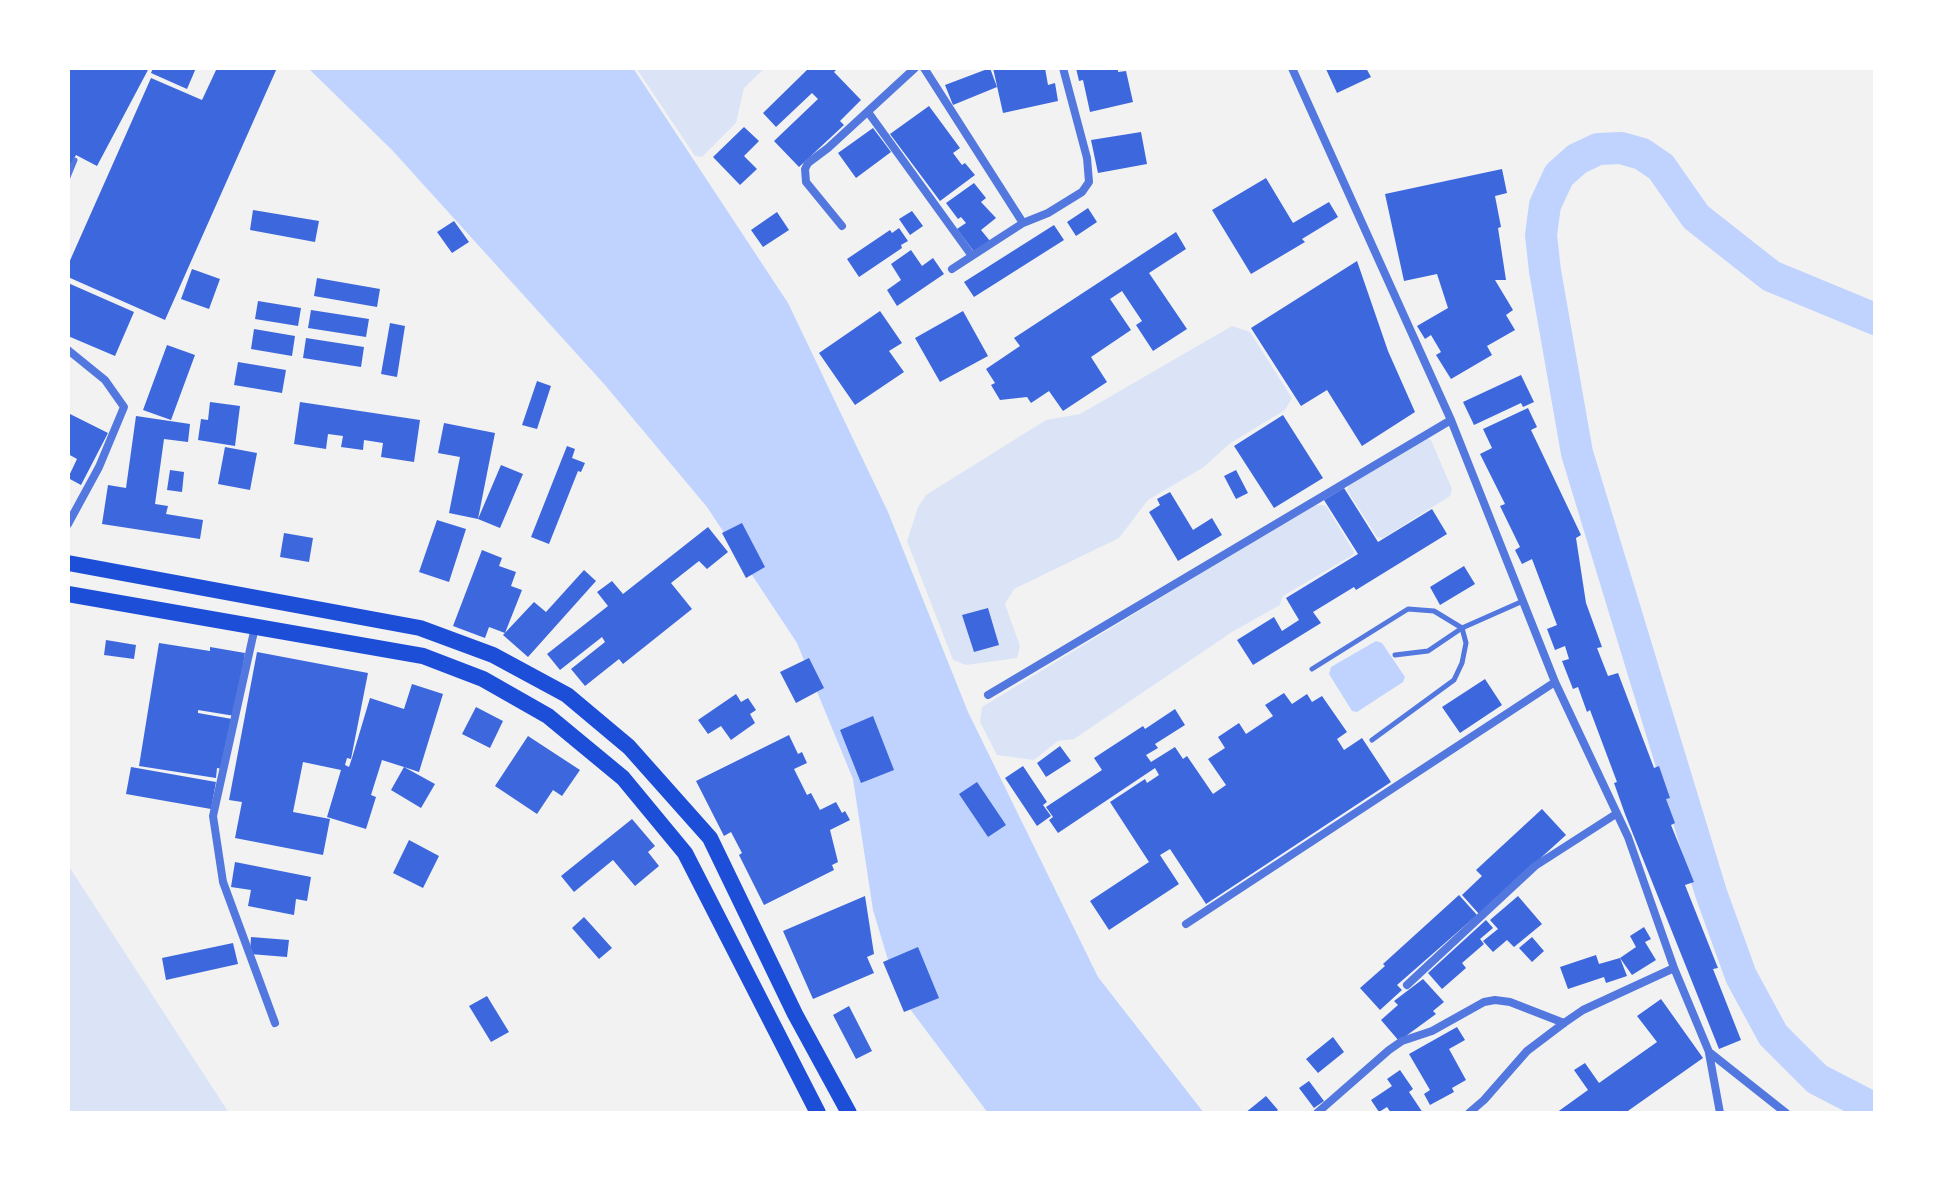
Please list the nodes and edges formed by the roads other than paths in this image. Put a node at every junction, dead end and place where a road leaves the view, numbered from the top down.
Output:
1 (915, 68) edge
2 (924, 68) edge
3 (1063, 68) edge
4 (1292, 68) edge
5 (868, 112) junction
6 (75, 160) dead end
7 (68, 177) edge
8 (1023, 223) junction
9 (842, 226) dead end
10 (972, 256) junction
11 (952, 269) dead end
12 (68, 350) edge
13 (1451, 420) junction
14 (68, 524) edge
15 (68, 563) edge
16 (68, 594) edge
17 (1524, 600) junction
18 (255, 627) junction
19 (1462, 628) junction
20 (429, 631) junction
21 (1395, 655) dead end
22 (423, 656) junction
23 (1312, 669) dead end
24 (1555, 682) junction
25 (988, 695) dead end
26 (1372, 740) dead end
27 (1616, 814) junction
28 (710, 838) junction
29 (685, 853) junction
30 (1186, 924) dead end
31 (1674, 968) junction
32 (1407, 985) dead end
33 (275, 1023) dead end
34 (1564, 1023) junction
35 (1709, 1052) junction
36 (818, 1113) edge
37 (849, 1113) edge
38 (1317, 1113) edge
39 (1469, 1113) edge
40 (1720, 1113) edge
41 (1786, 1113) edge

1 - 5 street
2 - 8 street
3 - 8 street
4 - 13 street
5 - 9 street
5 - 10 street
6 - 7 lane
8 - 10 street
10 - 11 street
12 - 14 street
13 - 17 street
13 - 25 street
15 - 20 main road
16 - 18 main road
17 - 19 lane
17 - 24 street
18 - 22 main road
18 - 33 street
19 - 21 lane
19 - 23 lane
19 - 26 lane
20 - 22 main road
20 - 28 main road
22 - 29 main road
24 - 27 street
24 - 30 street
27 - 31 street
27 - 32 street
28 - 29 main road
28 - 37 main road
29 - 36 main road
31 - 34 street
31 - 35 street
34 - 38 street
34 - 39 street
35 - 40 street
35 - 41 street

